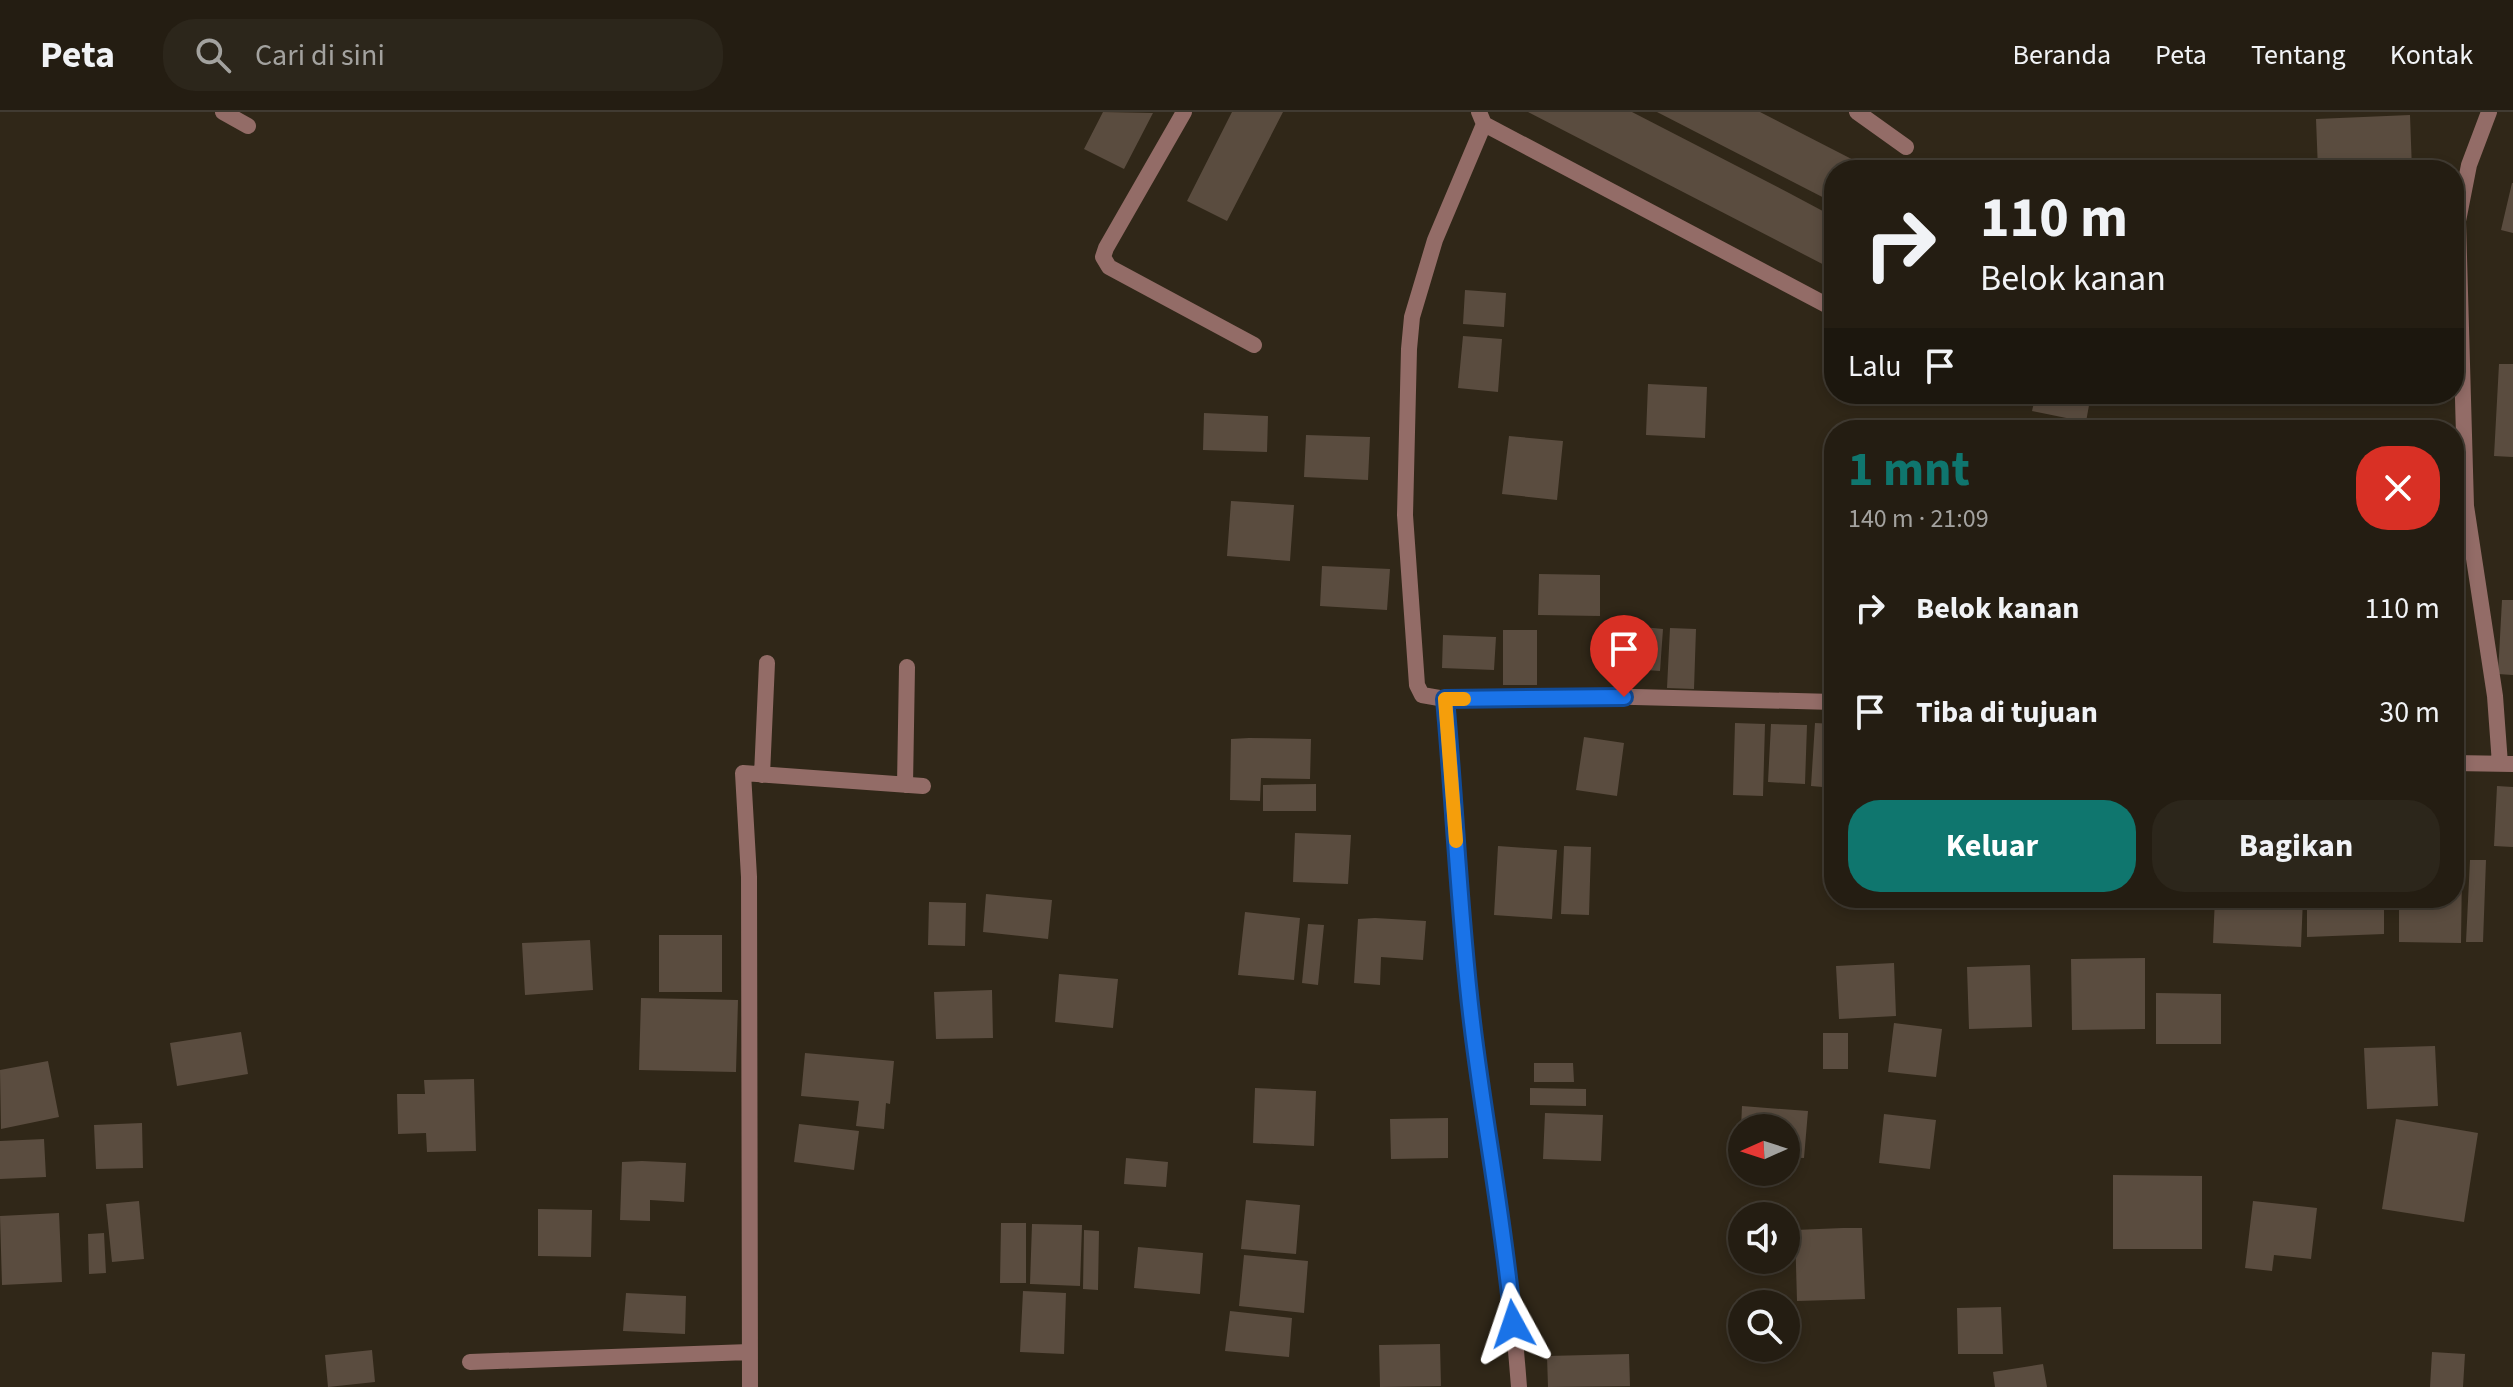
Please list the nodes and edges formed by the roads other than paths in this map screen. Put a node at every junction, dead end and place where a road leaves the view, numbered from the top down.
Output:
1 (223, 112) edge
2 (1184, 112) edge
3 (1857, 112) edge
4 (2489, 112) edge
5 (1481, 118) edge
6 (248, 126) dead end
7 (1906, 147) dead end
8 (2464, 190) edge
9 (1824, 304) edge
10 (1254, 345) dead end
11 (2464, 435) edge
12 (767, 663) dead end
13 (907, 667) dead end
14 (1445, 699) junction
15 (1824, 702) edge
16 (2464, 763) edge
17 (2507, 764) edge
18 (762, 775) junction
19 (905, 785) junction
20 (923, 786) dead end
21 (749, 1352) junction
22 (470, 1362) dead end
23 (750, 1387) edge
24 (1519, 1387) edge

1 - 6 street
2 - 10 street
3 - 7 street
4 - 8 street
5 - 9 street
5 - 14 street
11 - 17 street
12 - 18 street
13 - 19 street
14 - 15 street
14 - 24 street
16 - 17 street
18 - 19 street
18 - 21 street
19 - 20 street
21 - 22 street
21 - 23 street

